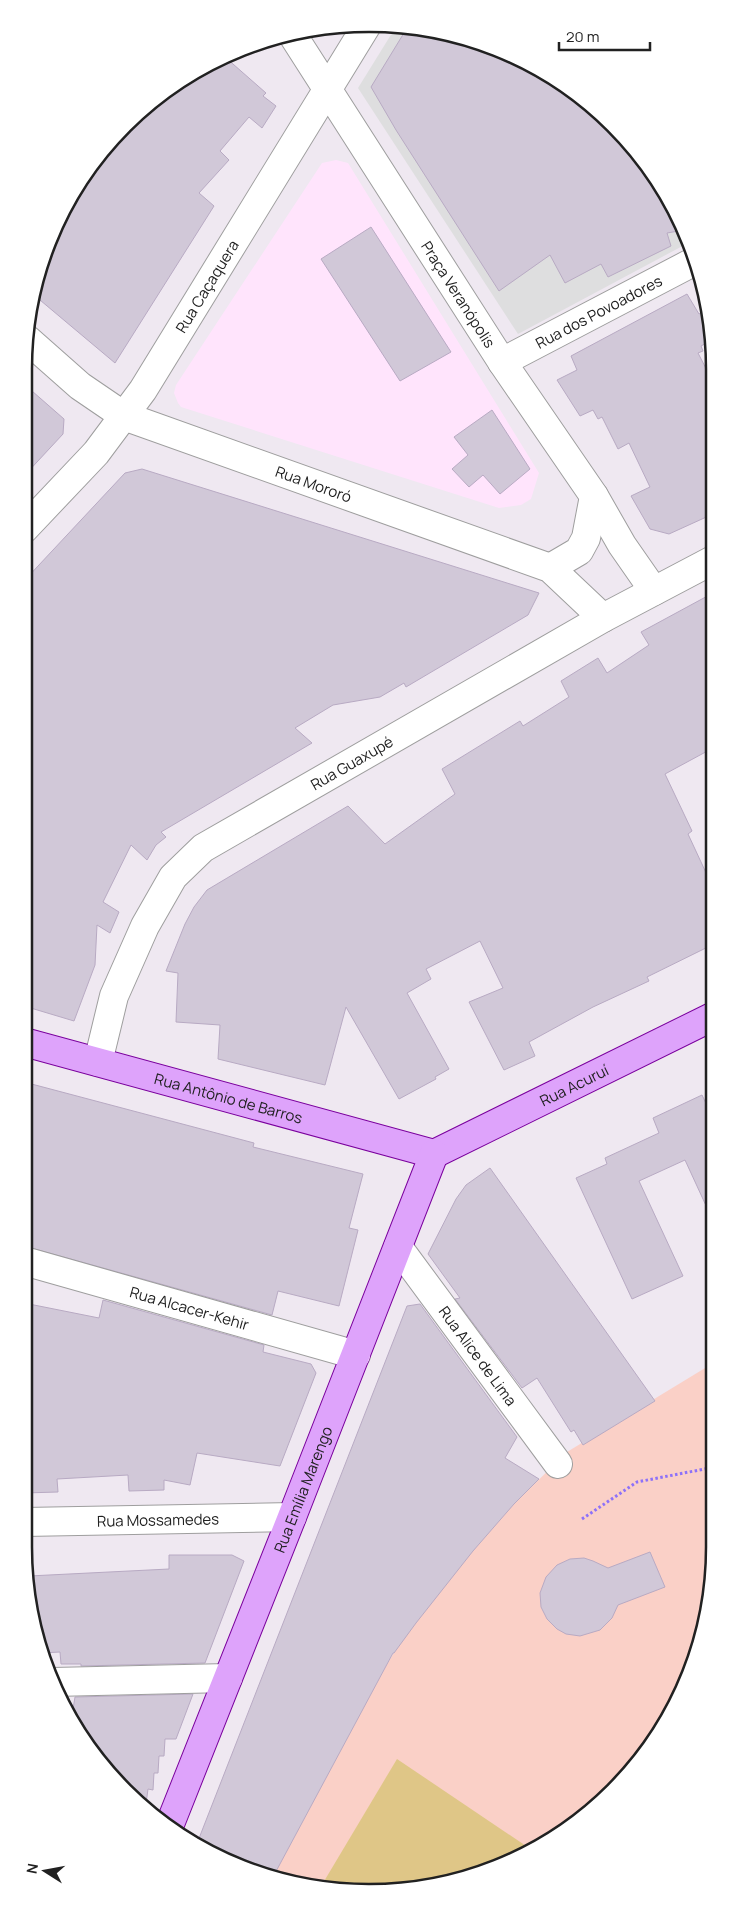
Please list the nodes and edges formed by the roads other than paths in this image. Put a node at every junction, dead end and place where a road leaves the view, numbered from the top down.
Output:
1 (363, 32) edge
2 (296, 41) edge
3 (328, 90) junction
4 (690, 264) edge
5 (33, 345) edge
6 (502, 362) junction
7 (124, 416) junction
8 (594, 496) junction
9 (32, 521) edge
10 (706, 564) edge
11 (550, 568) junction
12 (654, 591) junction
13 (603, 618) junction
14 (706, 1020) edge
15 (32, 1044) edge
16 (98, 1062) junction
17 (434, 1154) junction
18 (398, 1247) junction
19 (32, 1263) edge
20 (356, 1355) junction
21 (558, 1464) dead end
22 (292, 1517) junction
23 (32, 1522) edge
24 (228, 1678) junction
25 (61, 1682) edge
26 (172, 1820) edge

1 - 3 street, Rua Caçaquera
2 - 3 street, Praça Veranópolis
3 - 6 street, Praça Veranópolis
3 - 7 street, Rua Caçaquera
4 - 6 street, Rua dos Povoadores
5 - 7 street, Rua Mororó
6 - 8 street, Praça Veranópolis
7 - 9 street, Rua Caçaquera
7 - 11 street, Rua Mororó
8 - 11 street
8 - 12 street, Praça Veranópolis
10 - 12 street, Rua Guaxupé
11 - 13 street, Rua Mororó
12 - 13 street, Rua Guaxupé
13 - 16 street, Rua Guaxupé
14 - 17 main road, Rua Acuruí
15 - 16 main road, Rua Antônio de Barros
16 - 17 main road, Rua Antônio de Barros
17 - 18 main road, Rua Emília Marengo
18 - 20 main road, Rua Emília Marengo
18 - 21 street, Rua Alice de Lima
19 - 20 street, Rua Alcacer-Kehir
20 - 22 main road, Rua Emília Marengo
22 - 23 street, Rua Mossamedes
22 - 24 main road, Rua Emília Marengo
24 - 25 street
24 - 26 main road, Rua Emília Marengo

